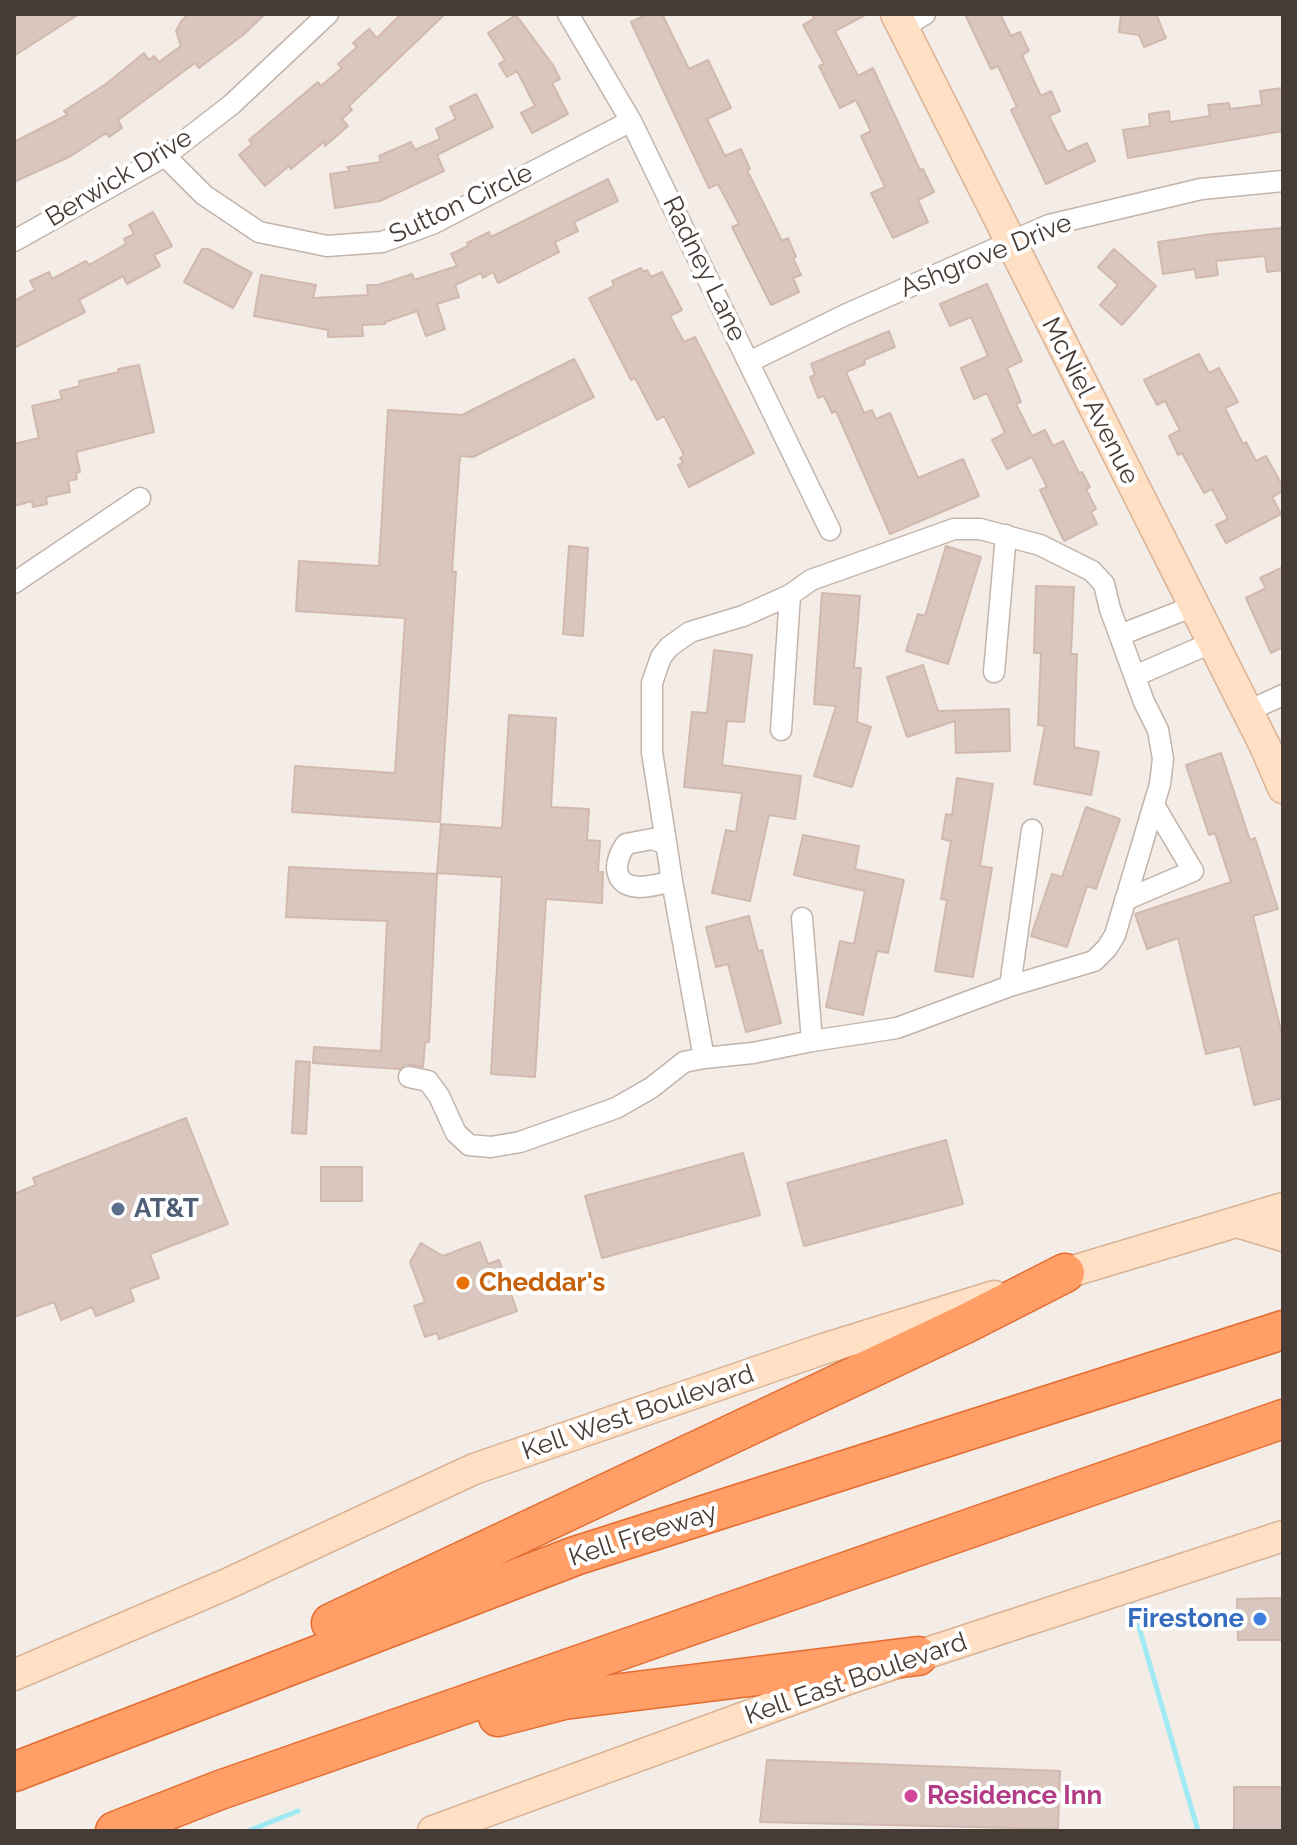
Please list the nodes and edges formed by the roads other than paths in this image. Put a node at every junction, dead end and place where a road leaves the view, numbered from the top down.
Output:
1 (328, 14) edge
2 (568, 14) edge
3 (908, 19) edge
4 (631, 121) junction
5 (165, 156) junction
6 (1283, 181) edge
7 (14, 241) edge
8 (1010, 243) junction
9 (749, 362) junction
10 (140, 498) dead end
11 (830, 530) dead end
12 (1006, 535) junction
13 (14, 583) edge
14 (790, 595) junction
15 (1194, 606) junction
16 (1120, 635) junction
17 (1213, 642) junction
18 (994, 672) dead end
19 (1135, 676) junction
20 (1283, 695) edge
21 (1248, 711) junction
22 (781, 730) dead end
23 (1283, 788) edge
24 (1154, 805) junction
25 (1032, 830) dead end
26 (666, 844) junction
27 (672, 881) junction
28 (1125, 900) junction
29 (802, 918) dead end
30 (1010, 986) junction
31 (812, 1041) junction
32 (704, 1058) junction
33 (409, 1077) dead end
34 (1283, 1208) edge
35 (1237, 1222) junction
36 (1283, 1236) edge
37 (1065, 1273) junction
38 (1283, 1330) edge
39 (1283, 1419) edge
40 (1276, 1535) edge
41 (918, 1656) junction
42 (14, 1675) edge
43 (132, 1726) junction
44 (76, 1747) junction
45 (14, 1765) edge
46 (14, 1772) edge
47 (220, 1790) junction
48 (115, 1831) edge
49 (433, 1831) edge

1 - 5 street, Berwick Drive
2 - 4 street, Radney Lane
3 - 8 main road, McNiel Avenue
4 - 5 street, Sutton Circle
4 - 9 street, Radney Lane
5 - 7 street, Berwick Drive
6 - 8 street, Ashgrove Drive
8 - 9 street, Ashgrove Drive
8 - 15 main road, McNiel Avenue
9 - 11 street, Radney Lane
10 - 13 street
12 - 14 street
12 - 16 street
12 - 18 street
14 - 22 street
14 - 26 street
15 - 16 street
15 - 17 main road, McNiel Avenue
16 - 19 street
17 - 19 street
17 - 21 main road, McNiel Avenue
19 - 24 street
20 - 21 street
21 - 23 main road, McNiel Avenue
24 - 28 street
24 - 28 street
25 - 30 street
26 - 27 street
26 - 27 street
27 - 32 street
28 - 30 street
29 - 31 street
30 - 31 street
31 - 32 street
32 - 33 street
34 - 35 main road, Kell West Boulevard
35 - 36 main road
35 - 37 main road, Kell West Boulevard
37 - 42 main road, Kell West Boulevard
37 - 43 highway
38 - 43 highway, Kell Freeway
39 - 47 highway
40 - 41 main road, Kell East Boulevard
41 - 47 highway
41 - 49 main road, Kell East Boulevard
43 - 44 highway, Kell Freeway
44 - 45 highway
44 - 46 highway, Kell Freeway
47 - 48 highway

